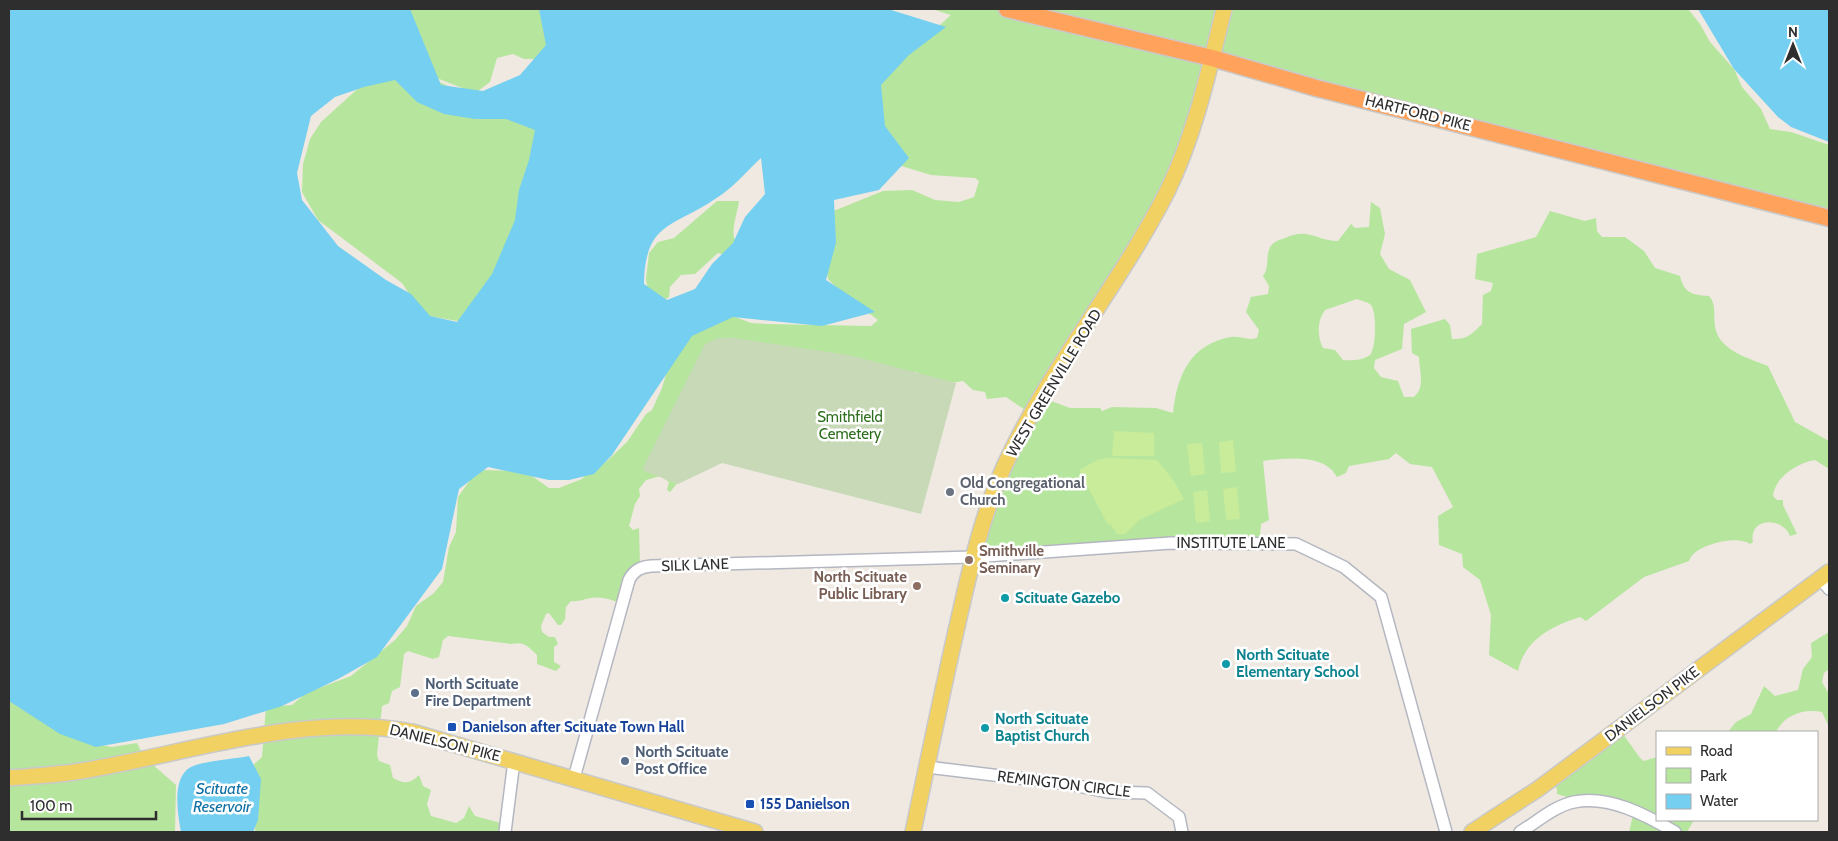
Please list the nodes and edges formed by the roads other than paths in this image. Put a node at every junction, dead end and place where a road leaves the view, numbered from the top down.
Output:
1 (1007, 9) edge
2 (1224, 9) edge
3 (1212, 58) junction
4 (1829, 218) edge
5 (972, 557) junction
6 (1826, 580) edge
7 (514, 761) junction
8 (927, 767) junction
9 (9, 778) edge
10 (574, 778) junction
11 (1656, 821) edge
12 (1656, 821) edge
13 (506, 832) edge
14 (755, 832) edge
15 (913, 832) edge
16 (1182, 832) edge
17 (1446, 832) edge
18 (1472, 832) edge
19 (1520, 832) edge
20 (1674, 832) edge

1 - 3 highway, HARTFORD PIKE
2 - 3 main road, WEST GREENVILLE ROAD
3 - 4 highway, HARTFORD PIKE
3 - 5 main road, WEST GREENVILLE ROAD
5 - 8 main road, WEST GREENVILLE ROAD
5 - 10 street, SILK LANE
5 - 17 street, INSTITUTE LANE
6 - 18 main road, DANIELSON PIKE
7 - 9 main road, DANIELSON PIKE
7 - 10 main road, DANIELSON PIKE
7 - 13 street
8 - 15 main road, WEST GREENVILLE ROAD
8 - 16 street, REMINGTON CIRCLE
10 - 14 main road, DANIELSON PIKE
11 - 19 street
12 - 20 street

